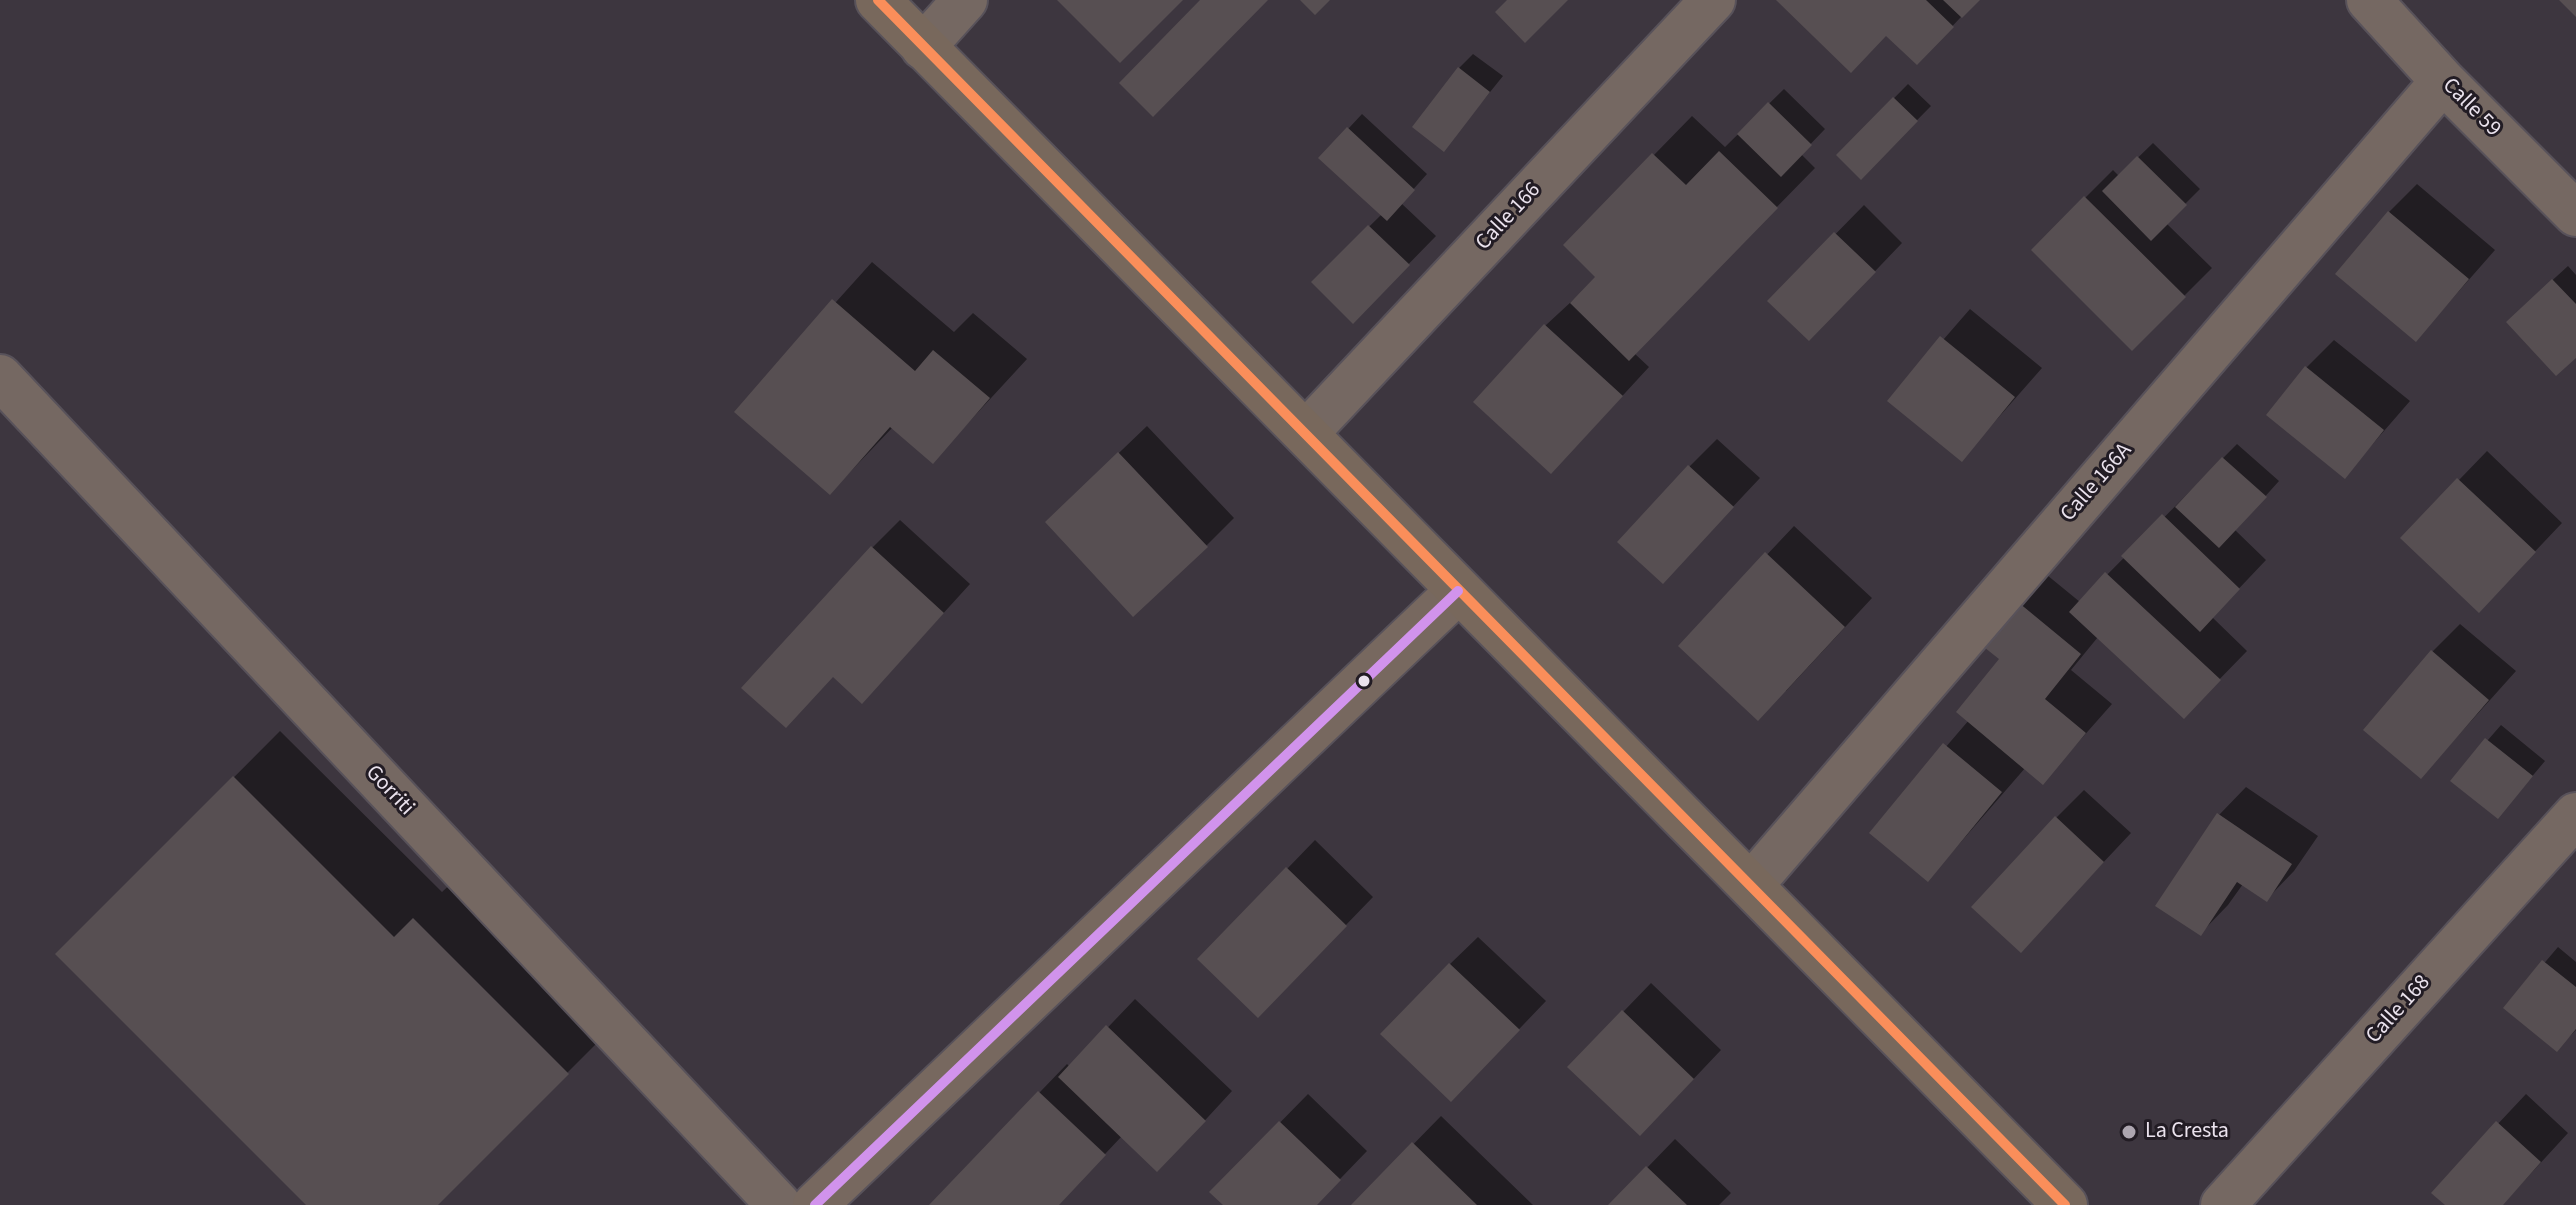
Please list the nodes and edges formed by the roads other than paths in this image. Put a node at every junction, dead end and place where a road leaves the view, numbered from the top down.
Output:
1 (878, 0) edge
2 (965, 0) edge
3 (1713, 0) edge
4 (2369, 0) edge
5 (923, 47) junction
6 (2443, 81) junction
7 (2576, 214) edge
8 (0, 377) edge
9 (1306, 433) junction
10 (1458, 591) junction
11 (2576, 815) edge
12 (1751, 885) junction
13 (779, 1205) edge
14 (815, 1205) edge
15 (2065, 1205) edge
16 (2223, 1205) edge

1 - 5 main road
2 - 5 street
3 - 9 street, Calle 166
4 - 6 street, Calle 59
5 - 9 main road
6 - 7 street, Calle 59
6 - 12 street, Calle 166A
8 - 13 street, Gorriti
9 - 10 main road
10 - 12 main road
10 - 14 main road
11 - 16 street, Calle 168
12 - 15 main road

